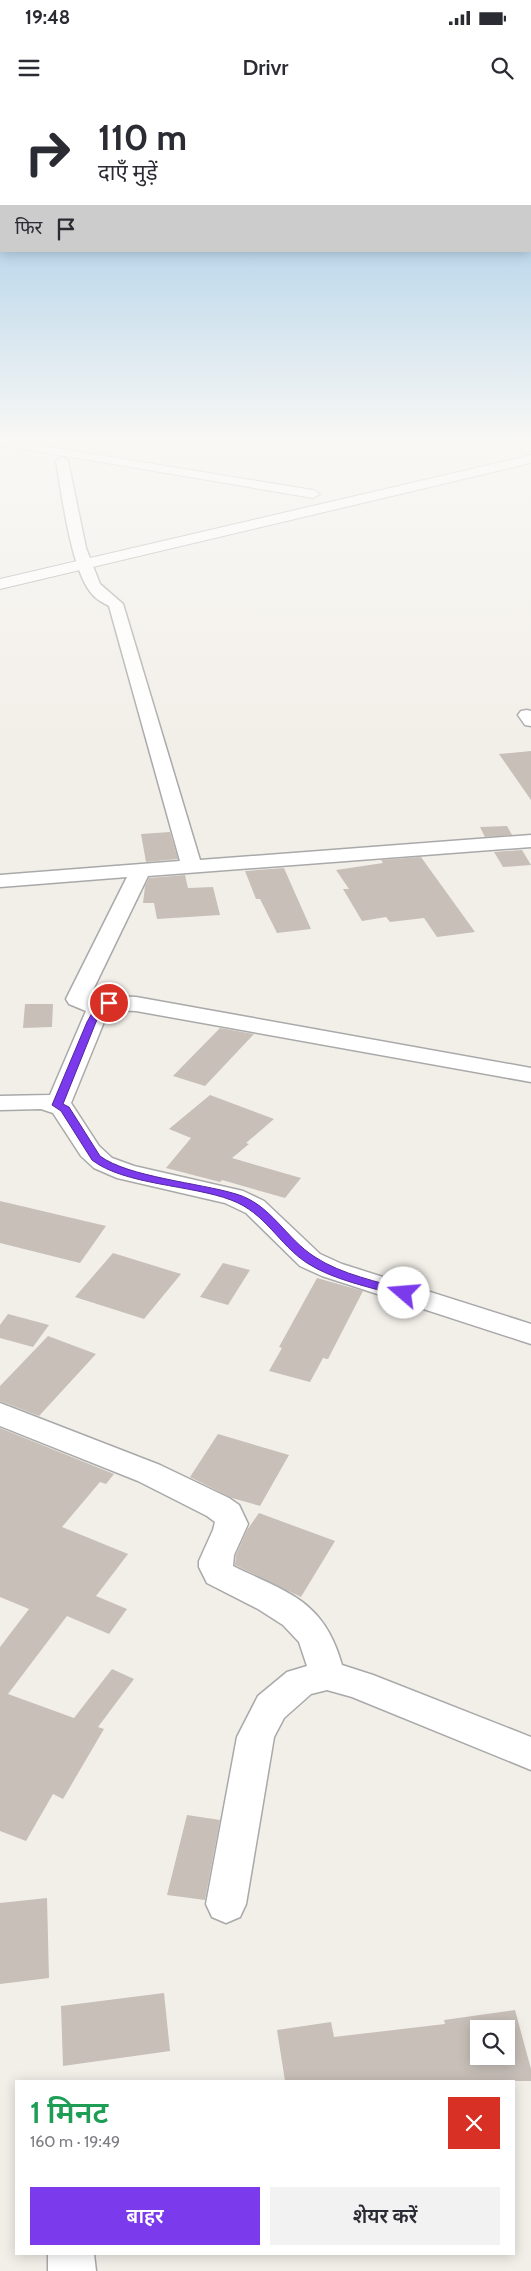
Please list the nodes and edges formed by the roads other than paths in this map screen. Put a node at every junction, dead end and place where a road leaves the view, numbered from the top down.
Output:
1 (82, 540) edge
2 (141, 540) edge
3 (62, 552) dead end
4 (85, 552) junction
5 (0, 584) edge
6 (531, 841) edge
7 (191, 865) junction
8 (141, 869) junction
9 (0, 881) edge
10 (99, 1008) junction
11 (531, 1075) edge
12 (0, 1103) edge
13 (58, 1105) junction
14 (531, 1334) edge
15 (0, 1414) edge
16 (327, 1675) junction
17 (531, 1754) edge
18 (226, 1904) dead end
19 (71, 2255) edge
20 (72, 2271) edge

1 - 4 street
2 - 4 street
3 - 4 street
4 - 5 street
4 - 7 street
6 - 7 street
7 - 8 street
8 - 9 street
8 - 10 street
10 - 11 street
10 - 13 street
12 - 13 street
13 - 14 street
15 - 16 street
16 - 17 street
16 - 18 street
19 - 20 street

